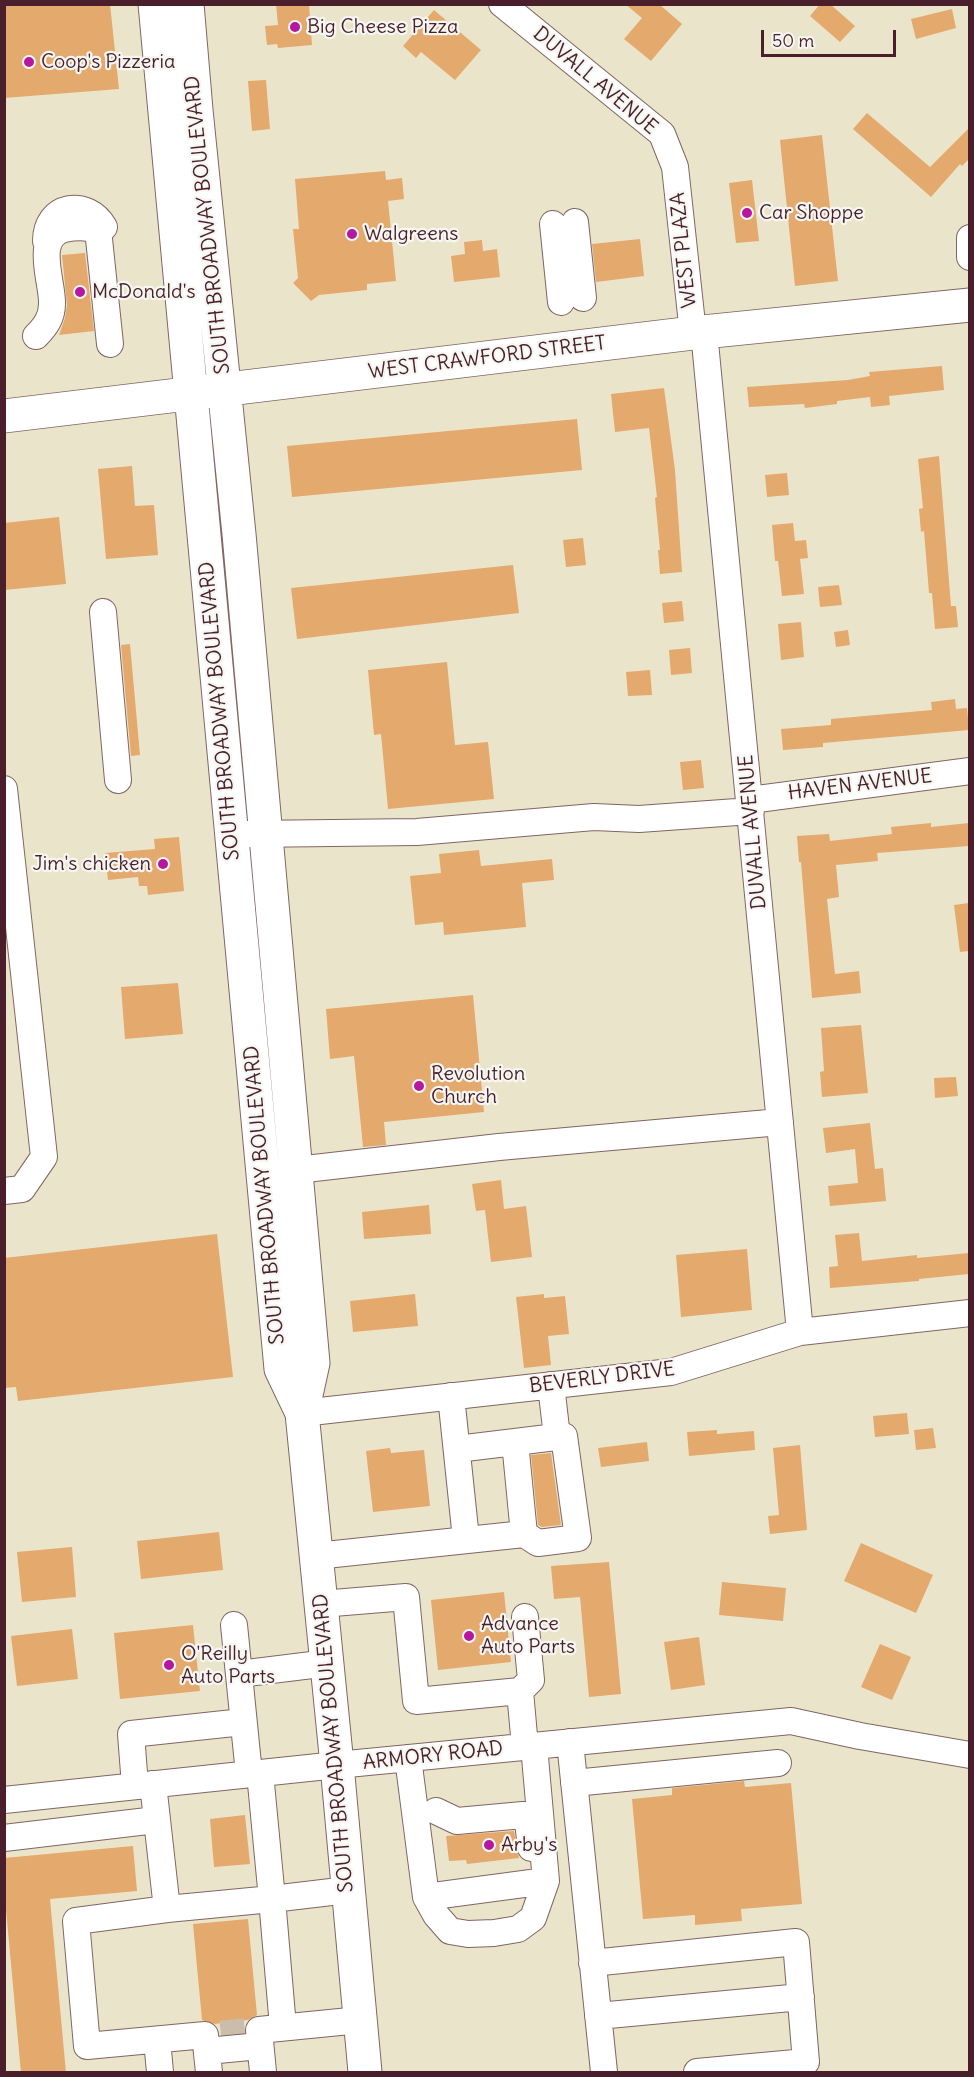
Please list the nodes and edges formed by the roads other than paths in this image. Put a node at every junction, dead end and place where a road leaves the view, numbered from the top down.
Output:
1 (155, 4) edge
2 (187, 4) edge
3 (502, 4) edge
4 (675, 167) joint
5 (564, 223) dead end
6 (969, 238) edge
7 (969, 257) edge
8 (572, 300) dead end
9 (969, 305) edge
10 (698, 333) junction
11 (36, 336) dead end
12 (114, 344) dead end
13 (225, 389) junction
14 (190, 393) junction
15 (4, 416) edge
16 (103, 612) dead end
17 (969, 771) edge
18 (118, 780) dead end
19 (4, 789) edge
20 (751, 805) junction
21 (266, 832) junction
22 (231, 836) junction
23 (780, 1122) junction
24 (296, 1170) junction
25 (262, 1173) junction
26 (4, 1191) edge
27 (969, 1313) edge
28 (800, 1332) junction
29 (551, 1385) junction
30 (451, 1396) junction
31 (302, 1413) junction
32 (557, 1437) junction
33 (515, 1442) junction
34 (457, 1449) junction
35 (524, 1533) junction
36 (466, 1539) junction
37 (316, 1556) junction
38 (321, 1604) junction
39 (525, 1617) dead end
40 (234, 1625) dead end
41 (328, 1663) junction
42 (239, 1674) junction
43 (520, 1691) junction
44 (243, 1722) junction
45 (570, 1742) junction
46 (529, 1746) junction
47 (969, 1755) edge
48 (408, 1758) junction
49 (778, 1763) dead end
50 (338, 1765) junction
51 (255, 1774) junction
52 (574, 1783) junction
53 (144, 1785) junction
54 (4, 1800) edge
55 (539, 1800) junction
56 (426, 1812) junction
57 (156, 1820) junction
58 (4, 1838) edge
59 (545, 1875) junction
60 (348, 1890) junction
61 (426, 1897) junction
62 (273, 1899) junction
63 (167, 1910) junction
64 (592, 1964) junction
65 (801, 1997) junction
66 (598, 2016) junction
67 (360, 2020) junction
68 (157, 2040) junction
69 (236, 2041) edge
70 (755, 2070) edge
71 (160, 2073) edge
72 (263, 2073) edge
73 (365, 2073) edge
74 (604, 2073) edge
75 (697, 2073) edge

1 - 14 main road, SOUTH BROADWAY BOULEVARD
2 - 13 main road, SOUTH BROADWAY BOULEVARD
3 - 4 street, DUVALL AVENUE
4 - 10 street, WEST PLAZA
5 - 8 street
6 - 7 street
9 - 10 main road, WEST CRAWFORD STREET
10 - 13 main road, WEST CRAWFORD STREET
10 - 20 street, DUVALL AVENUE
11 - 12 street
13 - 14 main road, WEST CRAWFORD STREET
13 - 21 main road, SOUTH BROADWAY BOULEVARD
14 - 15 main road, WEST CRAWFORD STREET
14 - 22 main road, SOUTH BROADWAY BOULEVARD
16 - 18 street
17 - 20 street, HAVEN AVENUE
19 - 26 street
20 - 21 street, HAVEN AVENUE
20 - 23 street, DUVALL AVENUE
21 - 22 street, HAVEN AVENUE
21 - 24 main road, SOUTH BROADWAY BOULEVARD
22 - 25 main road, SOUTH BROADWAY BOULEVARD
23 - 24 street
23 - 28 street, DUVALL AVENUE
24 - 25 street
24 - 31 main road, SOUTH BROADWAY BOULEVARD
25 - 31 main road, SOUTH BROADWAY BOULEVARD
27 - 28 street, BEVERLY DRIVE
28 - 29 street, BEVERLY DRIVE
29 - 30 street, BEVERLY DRIVE
29 - 32 street
30 - 31 street, BEVERLY DRIVE
30 - 34 street
31 - 37 main road, SOUTH BROADWAY BOULEVARD
32 - 33 street
32 - 35 street
33 - 34 street
33 - 35 street
34 - 36 street
35 - 36 street
36 - 37 street
37 - 38 main road, SOUTH BROADWAY BOULEVARD
38 - 41 main road, SOUTH BROADWAY BOULEVARD
38 - 43 street
39 - 43 street
40 - 42 street
41 - 42 street
41 - 50 main road, SOUTH BROADWAY BOULEVARD
42 - 44 street
43 - 46 street
44 - 51 street
44 - 53 street
45 - 46 street, ARMORY ROAD
45 - 47 street, ARMORY ROAD
45 - 52 street
46 - 48 street, ARMORY ROAD
46 - 55 street
48 - 50 street, ARMORY ROAD
48 - 56 street
49 - 52 street
50 - 51 street, ARMORY ROAD
50 - 60 main road, SOUTH BROADWAY BOULEVARD
51 - 53 street, ARMORY ROAD
51 - 62 street
52 - 64 street
53 - 54 street, ARMORY ROAD
53 - 57 street
55 - 56 street
55 - 59 street
56 - 59 street
56 - 61 street
57 - 58 street
57 - 63 street
59 - 61 street
59 - 61 street
60 - 62 street
60 - 67 main road, SOUTH BROADWAY BOULEVARD
62 - 63 street
62 - 69 street
63 - 68 street
64 - 65 street
64 - 66 street
65 - 66 street
65 - 70 street
66 - 74 street
67 - 69 street
67 - 73 main road, SOUTH BROADWAY BOULEVARD
68 - 69 street
68 - 71 street
69 - 72 street
70 - 75 street

